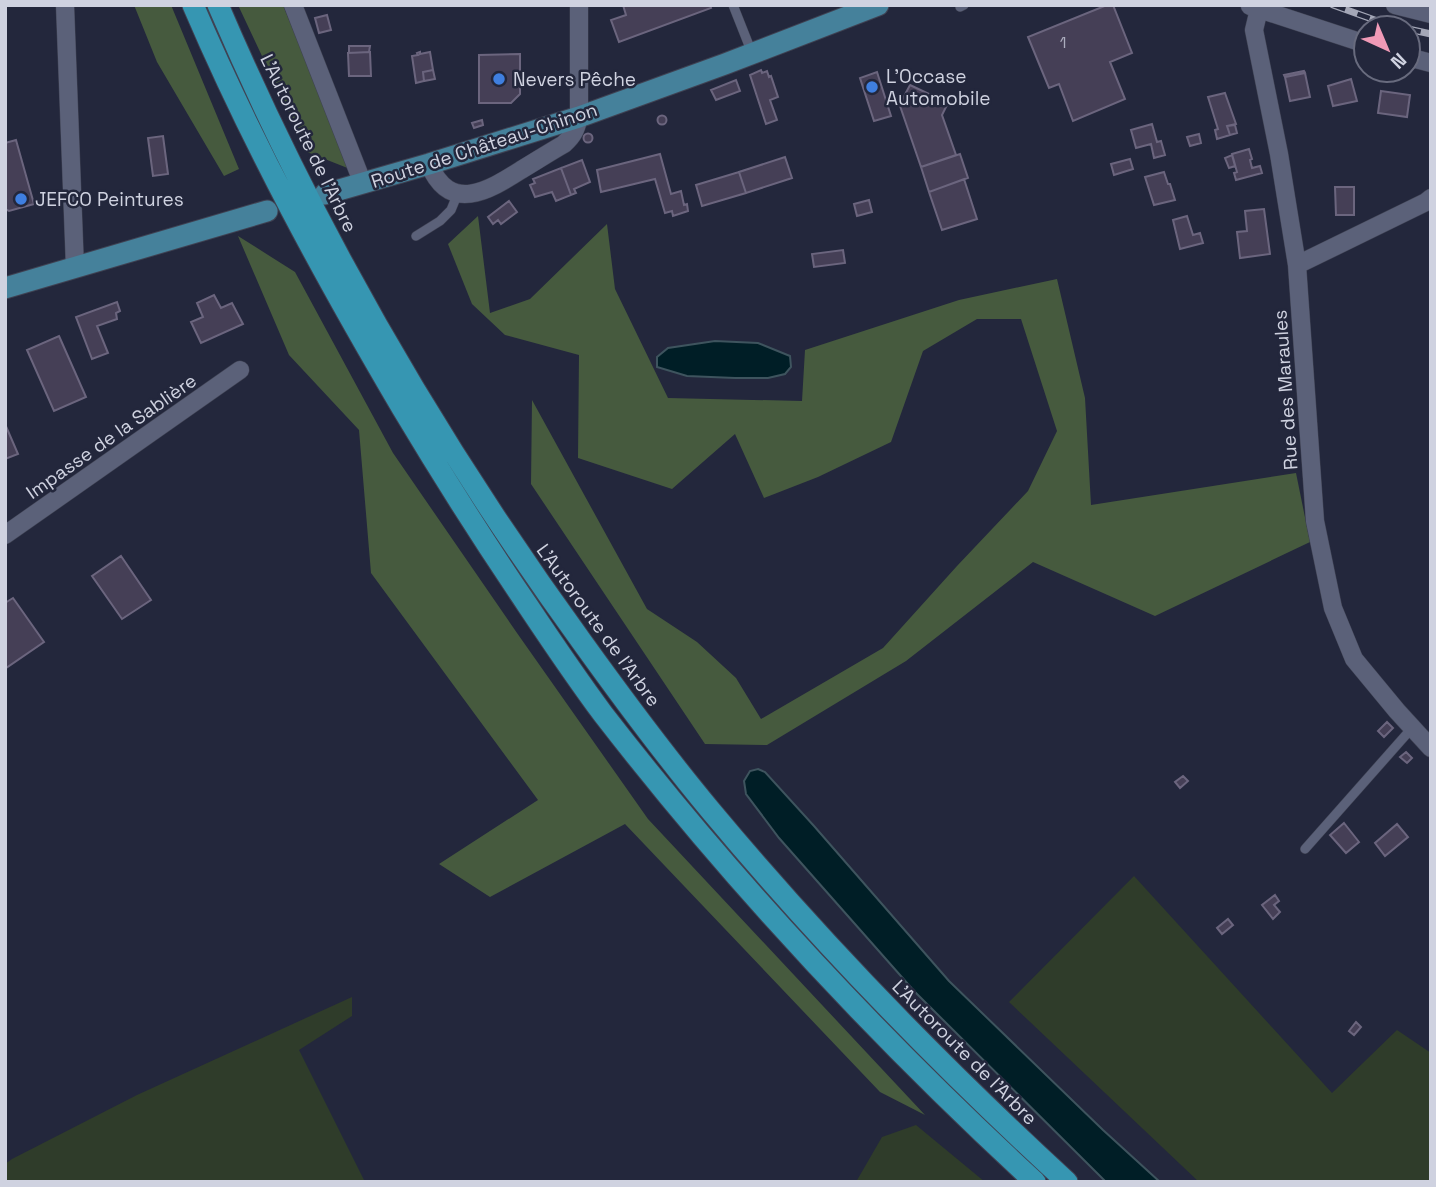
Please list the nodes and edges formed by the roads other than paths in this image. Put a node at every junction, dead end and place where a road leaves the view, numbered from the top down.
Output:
1 (65, 5) edge
2 (193, 5) edge
3 (218, 5) edge
4 (293, 5) edge
5 (579, 5) edge
6 (733, 5) edge
7 (878, 5) edge
8 (1395, 5) edge
9 (1254, 7) edge
10 (1431, 13) edge
11 (1352, 39) edge
12 (752, 53) junction
13 (579, 117) junction
14 (429, 164) junction
15 (363, 184) junction
16 (458, 193) junction
17 (325, 194) dead end
18 (1431, 198) edge
19 (267, 211) dead end
20 (416, 236) dead end
21 (1297, 265) junction
22 (75, 268) junction
23 (5, 288) edge
24 (240, 370) dead end
25 (5, 536) edge
26 (1412, 728) junction
27 (1431, 748) edge
28 (1305, 849) dead end
29 (1035, 1182) edge
30 (1067, 1182) edge

1 - 22 street
2 - 29 highway
3 - 30 highway, L'Autoroute de l'Arbre
4 - 15 street
5 - 13 street
6 - 12 lane
7 - 12 main road, Route de Château-Chinon
8 - 10 street
9 - 11 street
9 - 21 street, Rue des Maraules
12 - 13 main road, Route de Château-Chinon
13 - 14 main road, Route de Château-Chinon
13 - 16 street
14 - 15 main road, Route de Château-Chinon
14 - 16 street
15 - 17 main road, Route de Château-Chinon
16 - 20 lane
18 - 21 street
19 - 22 main road
21 - 26 street, Rue des Maraules
22 - 23 main road
24 - 25 street, Impasse de la Sablière
26 - 27 street, Rue des Maraules
26 - 28 lane

